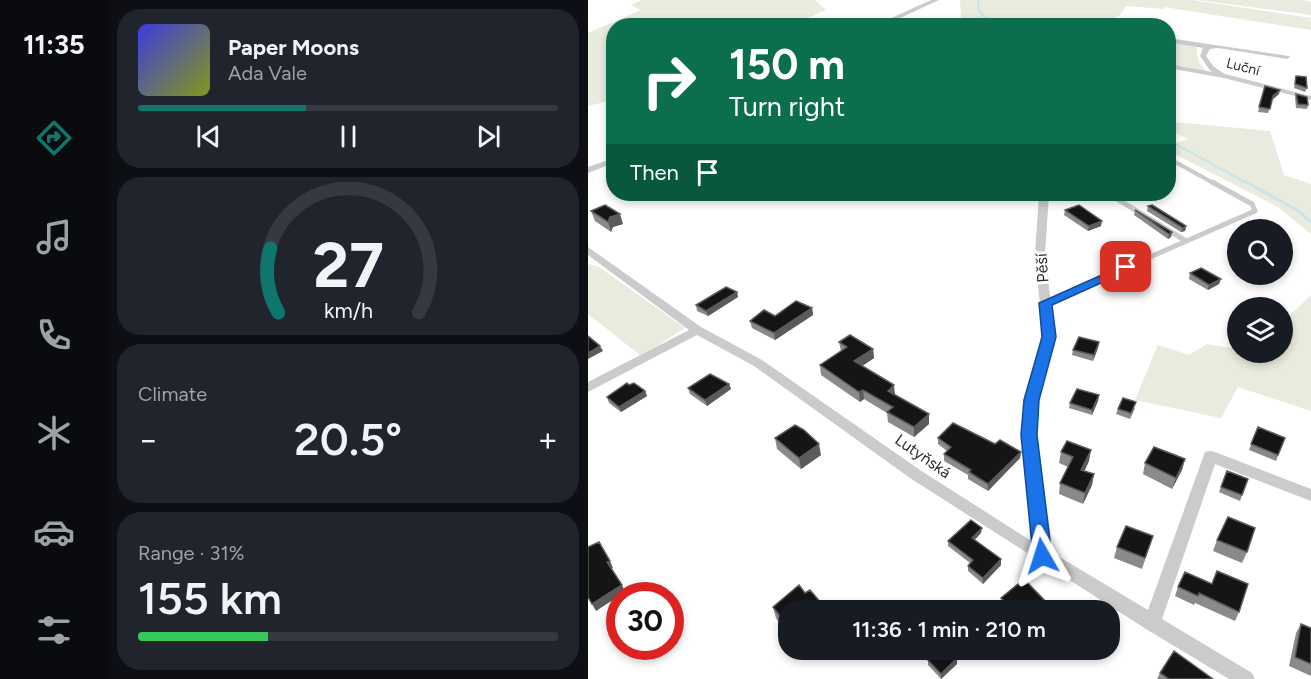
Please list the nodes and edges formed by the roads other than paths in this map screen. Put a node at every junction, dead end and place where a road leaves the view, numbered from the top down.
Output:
1 (936, 0) edge
2 (895, 18) edge
3 (1176, 41) edge
4 (1207, 47) junction
5 (1287, 57) dead end
6 (1176, 67) edge
7 (1224, 76) junction
8 (1311, 98) edge
9 (1176, 162) edge
10 (606, 163) edge
11 (588, 170) edge
12 (1044, 201) edge
13 (1120, 201) edge
14 (1186, 241) junction
15 (588, 250) edge
16 (1045, 303) junction
17 (697, 330) junction
18 (588, 388) edge
19 (1311, 495) edge
20 (1042, 556) junction
21 (1152, 623) junction
22 (1246, 679) edge

1 - 2 street
3 - 4 street
4 - 5 street
4 - 7 street
6 - 7 street, Luční
7 - 8 street, Luční
9 - 14 lane
10 - 11 street
12 - 16 street, Pěší
13 - 14 lane
14 - 16 lane
15 - 17 street, Lutyňská
16 - 20 street, Pěší
17 - 18 street
17 - 20 street, Lutyňská
19 - 21 street
20 - 21 street, Lutyňská
21 - 22 street, Lutyňská

